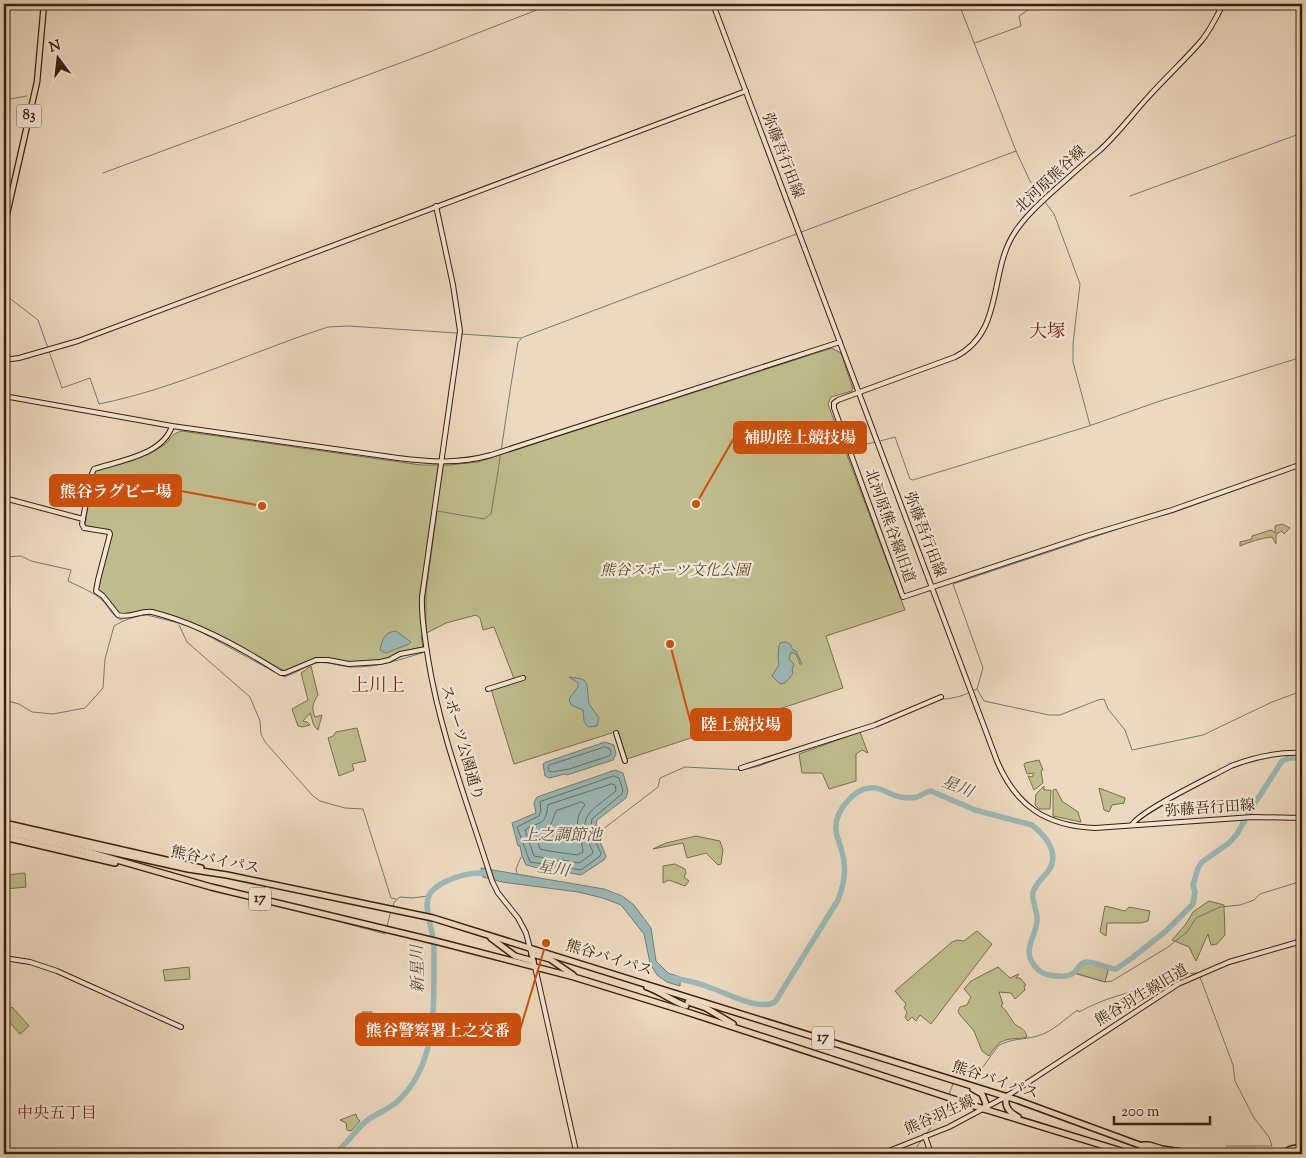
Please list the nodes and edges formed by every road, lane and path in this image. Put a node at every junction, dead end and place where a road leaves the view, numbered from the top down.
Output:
1 (44, 4) edge
2 (713, 4) edge
3 (1223, 4) edge
4 (746, 91) junction
5 (436, 206) junction
6 (4, 227) edge
7 (840, 342) junction
8 (4, 360) edge
9 (858, 392) junction
10 (4, 396) edge
11 (172, 426) junction
12 (442, 462) junction
13 (1302, 464) edge
14 (4, 498) edge
15 (83, 519) junction
16 (932, 588) junction
17 (426, 648) junction
18 (522, 678) dead end
19 (488, 689) dead end
20 (941, 697) dead end
21 (616, 733) dead end
22 (1302, 753) edge
23 (625, 761) dead end
24 (741, 768) dead end
25 (1302, 818) edge
26 (4, 823) edge
27 (1132, 825) junction
28 (4, 828) edge
29 (4, 832) edge
30 (4, 837) edge
31 (137, 867) junction
32 (227, 875) junction
33 (475, 930) junction
34 (1302, 941) edge
35 (531, 951) junction
36 (4, 958) edge
37 (534, 961) junction
38 (535, 968) junction
39 (574, 977) junction
40 (636, 980) junction
41 (181, 1027) dead end
42 (745, 1030) junction
43 (956, 1082) junction
44 (1007, 1096) junction
45 (984, 1109) junction
46 (1034, 1124) junction
47 (925, 1136) junction
48 (1140, 1145) junction
49 (1302, 1147) edge
50 (1152, 1149) junction
51 (576, 1151) dead end
52 (1302, 1152) edge
53 (881, 1154) edge
54 (931, 1154) edge
55 (1131, 1154) edge
56 (1157, 1154) edge
57 (1164, 1154) edge
58 (1194, 1154) edge
59 (1246, 1154) edge
60 (1282, 1154) edge
61 (1293, 1154) edge

1 - 6 main road, 83
2 - 4 street, 弥藤吾行田線
3 - 9 street, 北河原熊谷線
4 - 5 street
4 - 7 street, 弥藤吾行田線
5 - 8 street
5 - 12 street, スポーツ公園通り
7 - 9 street, 弥藤吾行田線
7 - 12 street
9 - 16 street, 弥藤吾行田線
9 - 16 street, 北河原熊谷線旧道
10 - 11 street
11 - 12 street
11 - 15 street
12 - 17 street, スポーツ公園通り
13 - 16 street
14 - 15 street
15 - 17 street
16 - 27 street, 弥藤吾行田線
17 - 35 street, スポーツ公園通り
18 - 19 street
20 - 24 street
21 - 23 street
22 - 27 street
25 - 27 street, 弥藤吾行田線
26 - 32 highway, 17
28 - 32 highway, 熊谷バイパス / 17
29 - 31 highway, 熊谷バイパス / 17
30 - 31 highway, 17
31 - 38 highway, 熊谷バイパス / 17
32 - 33 highway, 熊谷バイパス / 17
33 - 35 highway, 熊谷バイパス / 17
33 - 37 highway
34 - 44 street, 熊谷羽生線旧道
35 - 37 street, スポーツ公園通り
35 - 39 highway
35 - 40 highway, 熊谷バイパス / 17
36 - 41 street
37 - 38 street, スポーツ公園通り
38 - 39 highway, 熊谷バイパス / 17
38 - 51 street, スポーツ公園通り
39 - 42 highway, 熊谷バイパス / 17
40 - 42 highway
40 - 43 highway, 熊谷バイパス / 17
42 - 45 highway, 熊谷バイパス / 17
43 - 44 highway, 熊谷バイパス / 17
43 - 45 highway
44 - 45 street, 熊谷羽生線
44 - 46 highway
44 - 48 highway, 熊谷バイパス / 17
45 - 46 highway, 熊谷バイパス / 17
45 - 47 street, 熊谷羽生線
46 - 55 highway, 熊谷バイパス / 17
47 - 53 street, 熊谷羽生線
47 - 54 street
48 - 50 highway, 熊谷バイパス / 17
48 - 58 highway
49 - 60 highway
50 - 56 highway
50 - 57 highway, 熊谷バイパス / 17
52 - 61 highway
59 - 60 highway

